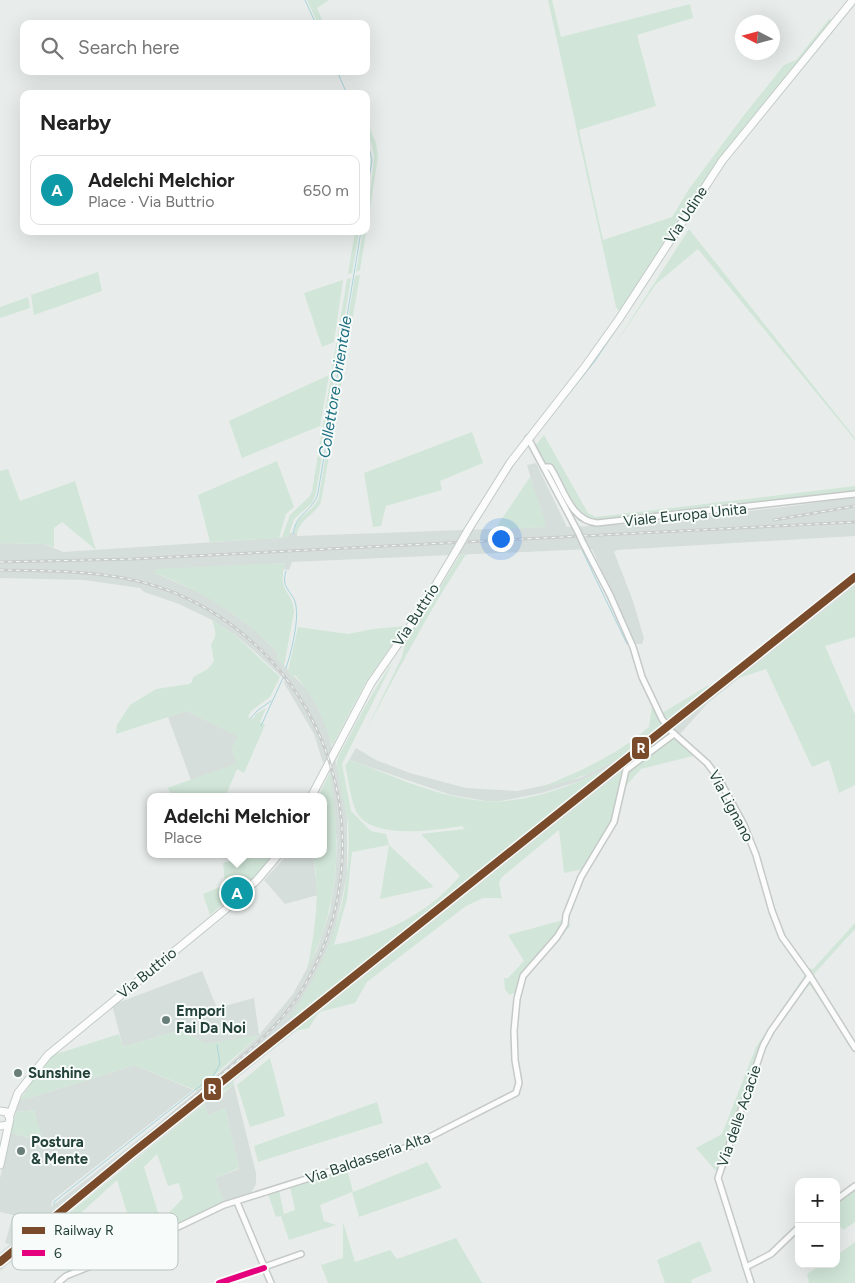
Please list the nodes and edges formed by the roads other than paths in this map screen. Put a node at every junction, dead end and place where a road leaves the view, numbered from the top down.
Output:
1 (853, 0) edge
2 (528, 438) junction
3 (544, 467) junction
4 (855, 494) edge
5 (674, 734) junction
6 (313, 793) edge
7 (276, 858) edge
8 (810, 976) junction
9 (855, 1048) edge
10 (17, 1095) junction
11 (0, 1111) edge
12 (9, 1119) junction
13 (0, 1126) edge
14 (4, 1144) junction
15 (0, 1165) edge
16 (855, 1186) edge
17 (840, 1197) edge
18 (237, 1202) junction
19 (178, 1227) edge
20 (795, 1230) edge
21 (301, 1254) dead end
22 (746, 1267) junction
23 (264, 1268) junction
24 (81, 1270) edge
25 (66, 1276) junction
26 (58, 1283) edge
27 (67, 1283) edge
28 (219, 1283) edge
29 (271, 1283) edge
30 (750, 1283) edge

1 - 2 street, Via Udine
2 - 3 street, Via Lignano
2 - 6 street, Via Buttrio, bridge
3 - 4 street, Viale Europa Unita
3 - 5 street, Via Lignano, bridge
5 - 8 street, Via Lignano
5 - 18 street, Via Baldasseria Alta
7 - 10 street, Via Buttrio
8 - 9 street, Via Lignano
8 - 22 street, Via delle Acacie
10 - 11 street, Via Buttrio
10 - 12 street, Via Buttrio
11 - 12 street, Via Buttrio
12 - 13 street
12 - 14 street
13 - 14 street
14 - 15 street
16 - 17 street
18 - 19 street, Via Baldasseria Alta
18 - 23 street
20 - 22 street
21 - 23 street
22 - 30 street, Via delle Acacie
23 - 28 street
23 - 29 street
24 - 25 street, Via Baldasseria Alta
25 - 26 street, Via Baldasseria Alta
25 - 27 street

